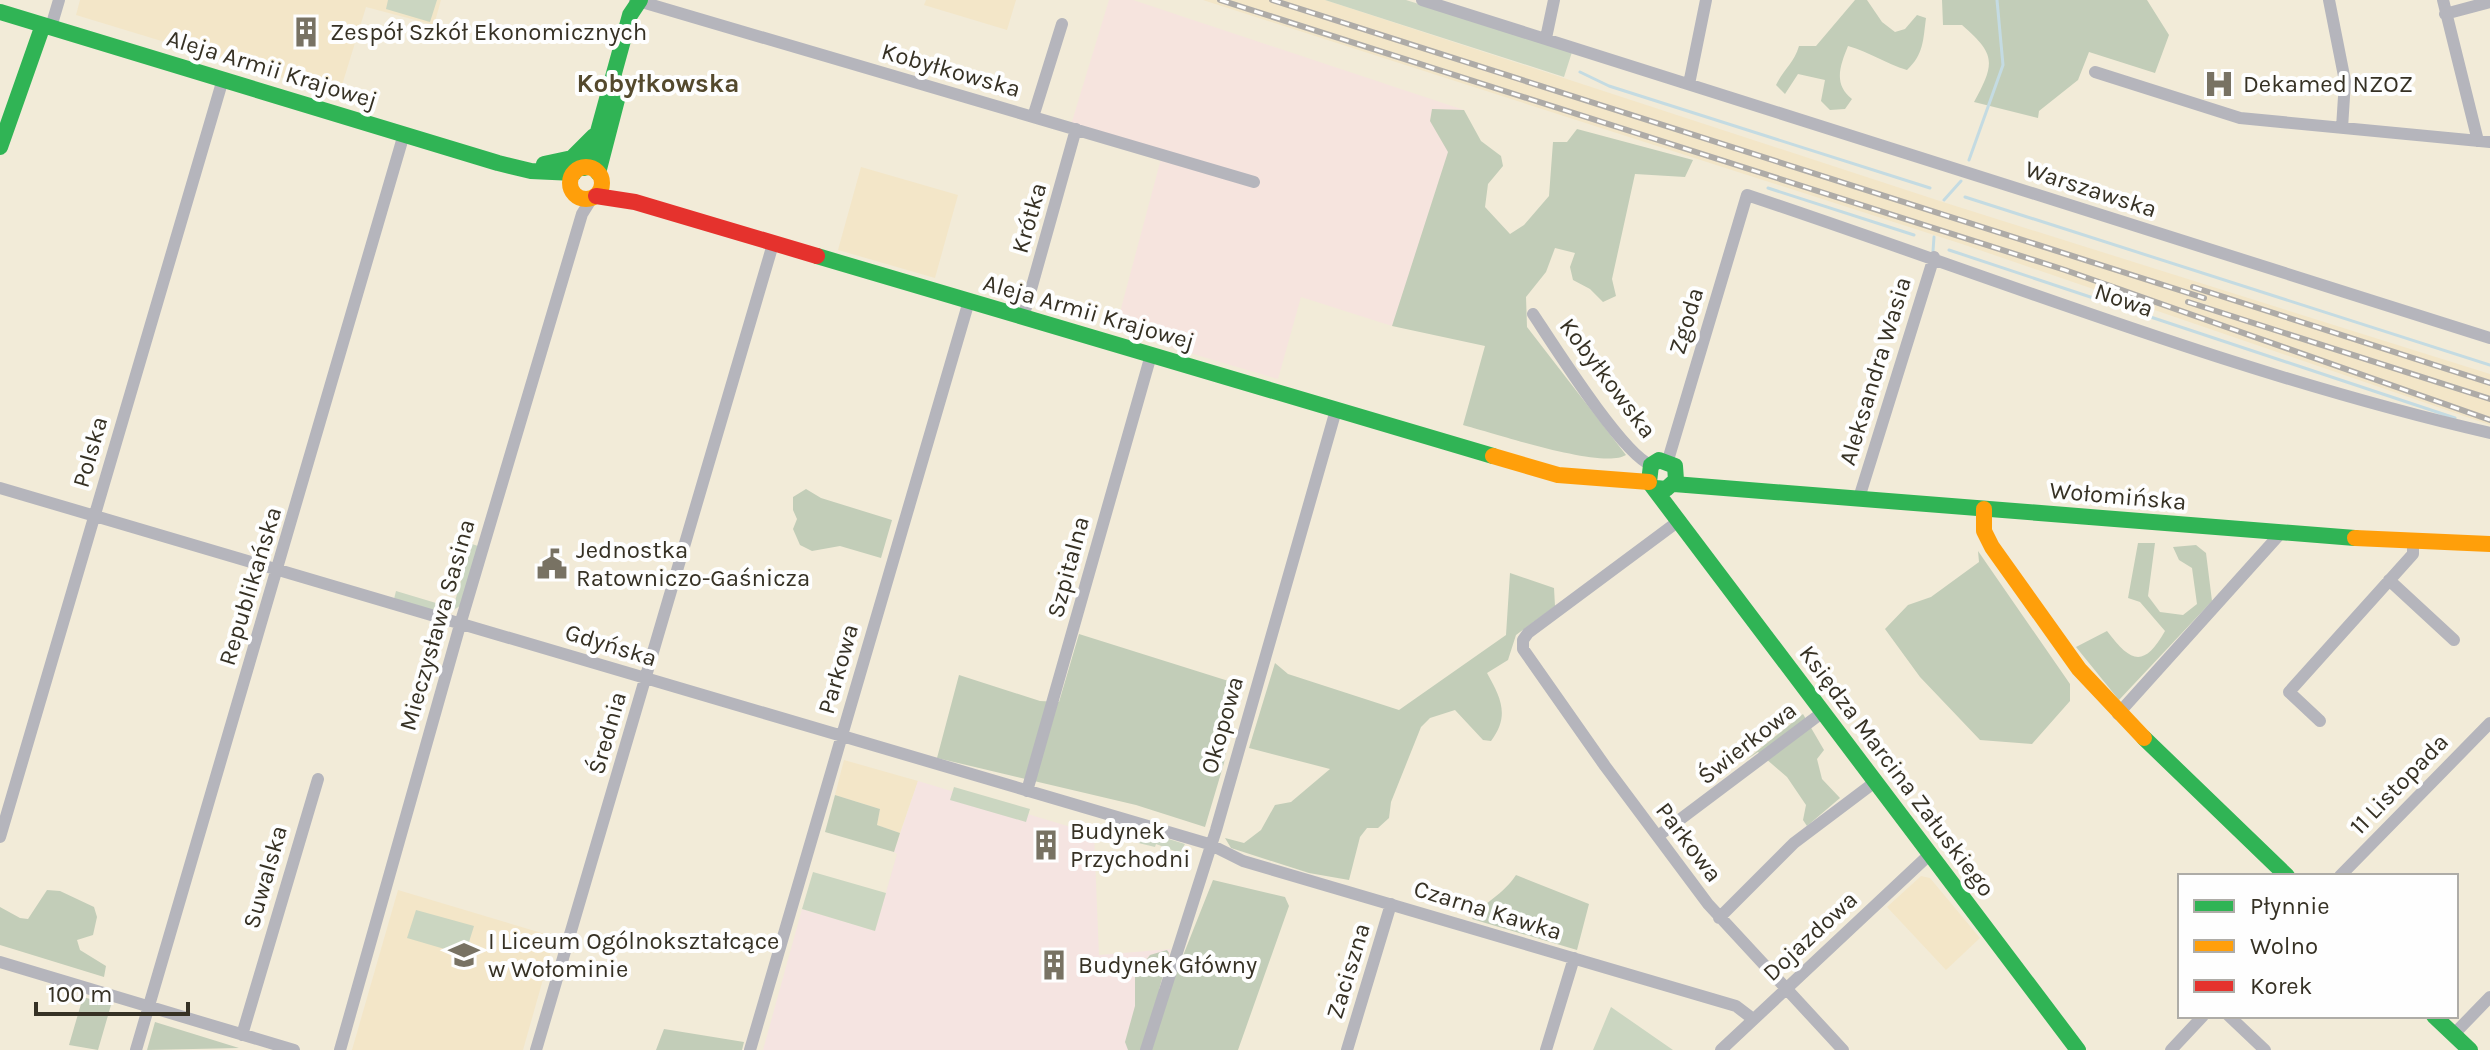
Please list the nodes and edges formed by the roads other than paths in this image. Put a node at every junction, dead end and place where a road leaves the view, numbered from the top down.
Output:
1 (59, 0) edge
2 (638, 0) edge
3 (1422, 0) edge
4 (1554, 0) edge
5 (1706, 0) edge
6 (2329, 0) edge
7 (2443, 0) edge
8 (2490, 2) edge
9 (0, 12) edge
10 (2445, 14) junction
11 (1062, 24) dead end
12 (47, 26) junction
13 (1546, 38) junction
14 (2095, 72) dead end
15 (223, 79) junction
16 (1684, 83) junction
17 (1033, 117) junction
18 (2342, 128) junction
19 (1076, 129) junction
20 (597, 132) junction
21 (404, 134) junction
22 (2484, 141) edge
23 (0, 147) edge
24 (526, 170) junction
25 (1254, 182) dead end
26 (586, 188) junction
27 (1747, 195) joint
28 (773, 244) junction
29 (1934, 257) junction
30 (969, 301) junction
31 (1533, 314) dead end
32 (1023, 318) junction
33 (2490, 338) edge
34 (1151, 355) junction
35 (1336, 410) junction
36 (2490, 433) edge
37 (1662, 476) junction
38 (0, 488) edge
39 (1859, 498) junction
40 (1984, 509) junction
41 (94, 515) junction
42 (1680, 520) junction
43 (2280, 534) junction
44 (2413, 540) junction
45 (2490, 544) edge
46 (279, 570) junction
47 (2389, 580) junction
48 (461, 624) junction
49 (2454, 640) dead end
50 (646, 678) junction
51 (1823, 712) junction
52 (2118, 714) junction
53 (2320, 721) dead end
54 (2490, 723) edge
55 (842, 737) junction
56 (318, 779) dead end
57 (1875, 782) junction
58 (1027, 791) junction
59 (1658, 836) junction
60 (0, 837) edge
61 (1209, 844) junction
62 (1929, 855) junction
63 (2285, 874) edge
64 (2342, 874) edge
65 (1391, 904) junction
66 (1719, 918) junction
67 (1574, 958) junction
68 (0, 962) edge
69 (1786, 989) junction
70 (2490, 997) edge
71 (150, 1007) junction
72 (2201, 1018) edge
73 (2231, 1018) edge
74 (2436, 1018) edge
75 (1753, 1019) junction
76 (2454, 1034) junction
77 (242, 1035) junction
78 (136, 1050) edge
79 (294, 1050) edge
80 (340, 1050) edge
81 (536, 1050) edge
82 (750, 1050) edge
83 (1146, 1050) edge
84 (1347, 1050) edge
85 (1546, 1050) edge
86 (1721, 1050) edge
87 (1843, 1050) edge
88 (2078, 1050) edge
89 (2171, 1050) edge
90 (2265, 1050) edge
91 (2469, 1050) edge

1 - 12 street
2 - 17 street, Kobyłkowska
2 - 20 street, Mieczysława Sasina
2 - 26 street, Mieczysława Sasina
3 - 13 street, Warszawska
4 - 13 street
5 - 16 street
6 - 18 street
7 - 10 street
8 - 10 street
9 - 12 street, Aleja Armii Krajowej
10 - 22 street
11 - 17 street
12 - 15 street, Aleja Armii Krajowej
12 - 23 street
13 - 16 street, Warszawska
14 - 18 street
15 - 21 street, Aleja Armii Krajowej
15 - 41 street, Polska
16 - 33 street, Warszawska
17 - 19 street, Kobyłkowska
18 - 22 street
19 - 25 street, Kobyłkowska
19 - 32 street, Krótka
20 - 24 street
20 - 26 street, Mieczysława Sasina
21 - 24 street, Aleja Armii Krajowej
21 - 46 street, Republikańska
24 - 26 street, Aleja Armii Krajowej
26 - 28 street, Aleja Armii Krajowej
26 - 48 street, Mieczysława Sasina
27 - 29 street, Nowa
27 - 37 street, Zgoda
28 - 30 street, Aleja Armii Krajowej
28 - 50 street, Średnia
29 - 36 street, Nowa
29 - 39 street, Aleksandra Wasia
30 - 32 street, Aleja Armii Krajowej
30 - 55 street, Parkowa
31 - 37 street, Kobyłkowska
32 - 34 street, Aleja Armii Krajowej
34 - 35 street, Aleja Armii Krajowej
34 - 58 street, Szpitalna
35 - 37 street, Aleja Armii Krajowej
35 - 61 street, Okopowa
37 - 39 street, Wołomińska
37 - 42 street, Księdza Marcina Załuskiego
38 - 41 street, Gdyńska
39 - 40 street, Wołomińska
40 - 43 street, Wołomińska
40 - 52 street
41 - 46 street, Gdyńska
41 - 60 street, Polska
42 - 51 street, Księdza Marcina Załuskiego
42 - 59 street, Parkowa
43 - 44 street, Wołomińska
43 - 52 street
44 - 45 street, Wołomińska
44 - 47 street
46 - 48 street, Gdyńska
46 - 71 street, Republikańska
47 - 49 street
47 - 53 street
48 - 50 street, Gdyńska
48 - 80 street, Mieczysława Sasina
50 - 55 street, Gdyńska
50 - 81 street, Średnia
51 - 57 street, Księdza Marcina Załuskiego
51 - 59 street, Świerkowa
52 - 63 street
54 - 64 street, 11 Listopada
55 - 58 street, Gdyńska
55 - 82 street, Parkowa
56 - 77 street, Suwalska
57 - 62 street, Księdza Marcina Załuskiego
57 - 66 street
58 - 61 street, Gdyńska
59 - 66 street, Parkowa
61 - 65 street, Czarna Kawka
61 - 83 street, Okopowa
62 - 69 street, Dojazdowa
62 - 88 street, Księdza Marcina Załuskiego
65 - 67 street, Czarna Kawka
65 - 84 street, Zaciszna
66 - 69 street, Parkowa
67 - 75 street, Czarna Kawka
67 - 85 street
68 - 71 street
69 - 75 street, Dojazdowa
69 - 87 street, Parkowa
70 - 76 street
71 - 77 street
71 - 78 street, Republikańska
72 - 89 street
73 - 90 street
74 - 76 street
75 - 86 street, Dojazdowa
76 - 91 street
77 - 79 street

